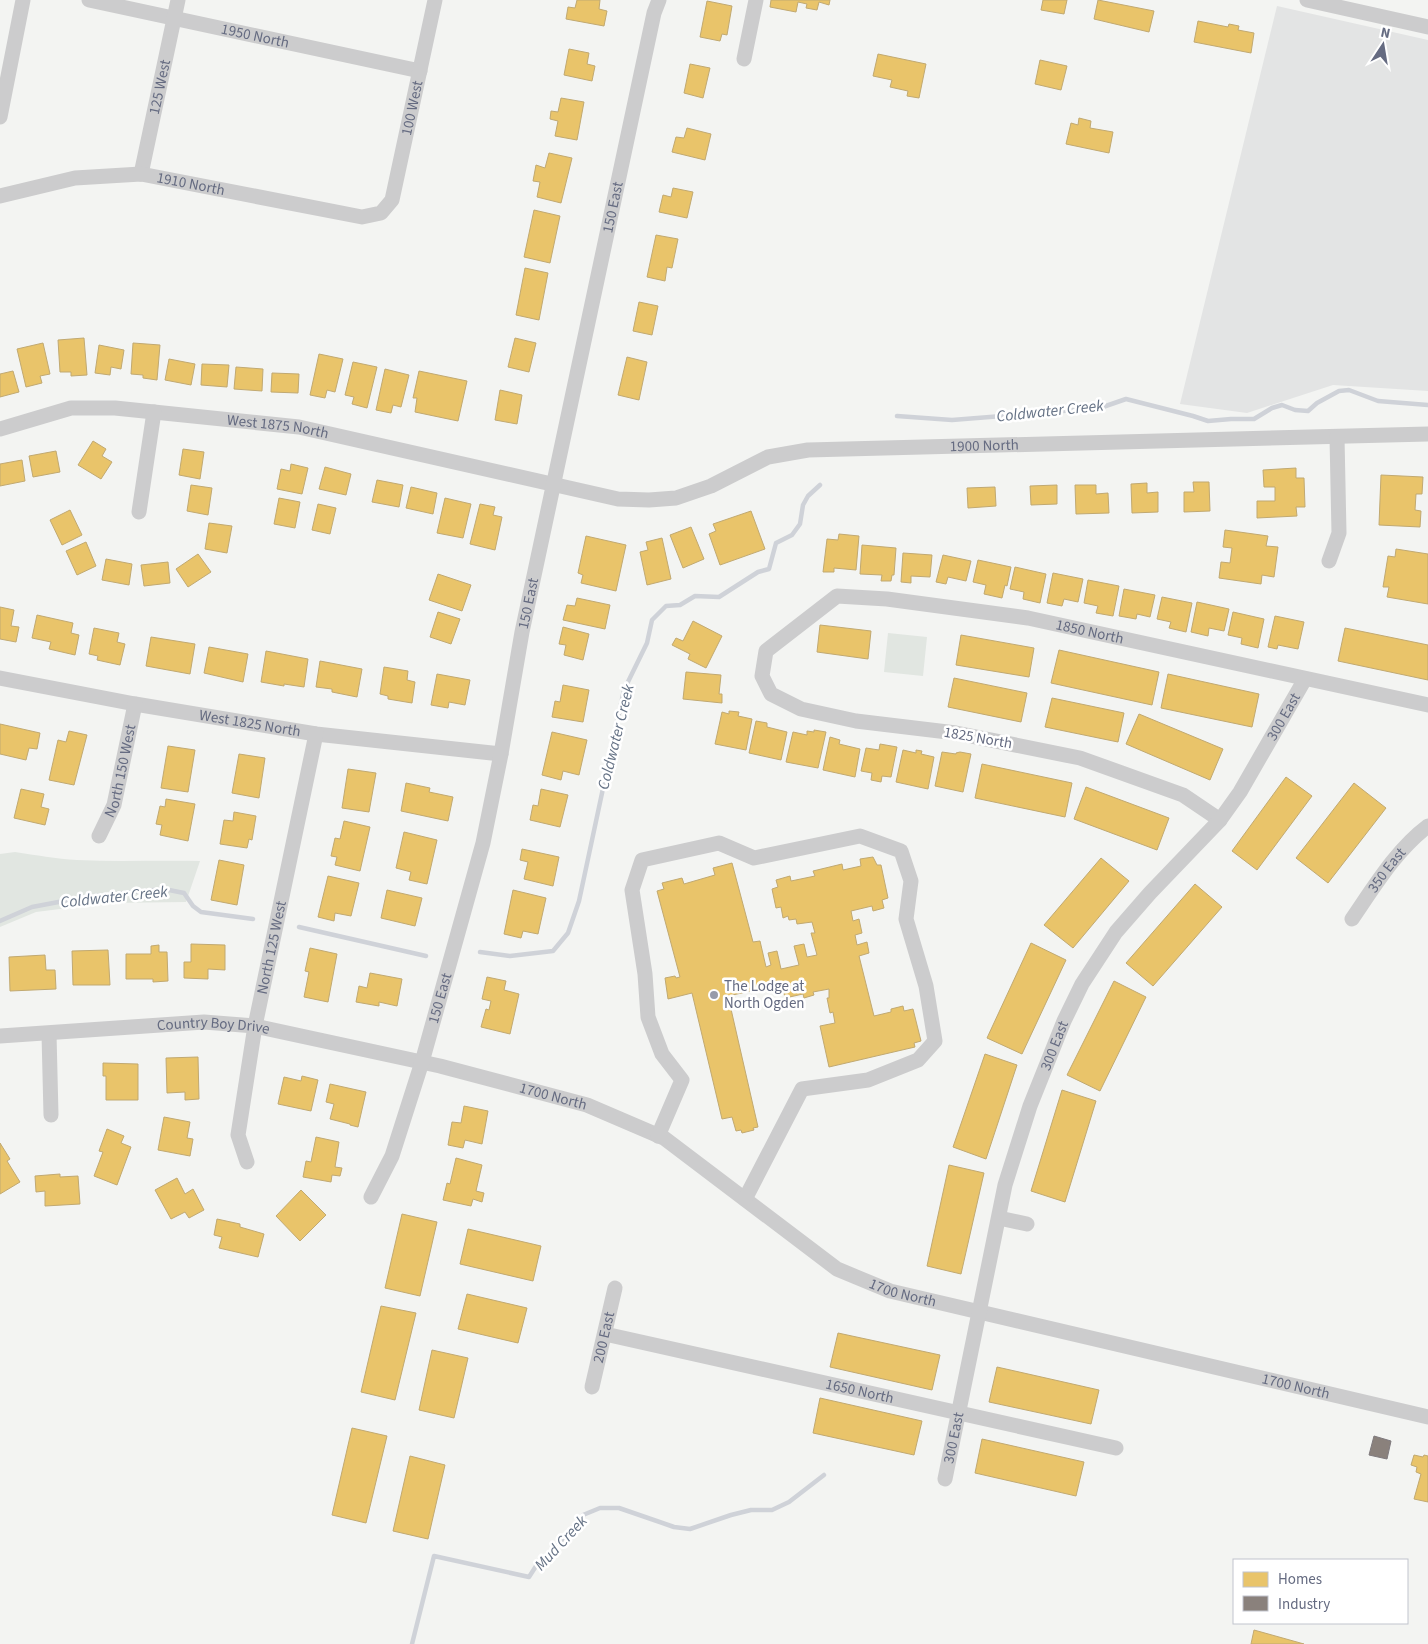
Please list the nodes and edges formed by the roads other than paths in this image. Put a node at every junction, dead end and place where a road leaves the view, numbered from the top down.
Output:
1 (23, 0) edge
2 (90, 0) edge
3 (178, 0) edge
4 (435, 0) edge
5 (659, 0) edge
6 (756, 0) edge
7 (1308, 0) edge
8 (174, 18) junction
9 (1428, 27) edge
10 (744, 59) dead end
11 (420, 71) junction
12 (0, 117) edge
13 (142, 174) junction
14 (0, 194) edge
15 (382, 213) joint
16 (154, 412) junction
17 (0, 429) edge
18 (1428, 434) edge
19 (1337, 436) junction
20 (553, 484) junction
21 (139, 512) dead end
22 (1330, 561) dead end
23 (766, 651) joint
24 (0, 678) edge
25 (1305, 679) junction
26 (135, 704) junction
27 (1428, 705) edge
28 (316, 734) junction
29 (501, 754) junction
30 (1220, 820) junction
31 (1428, 826) edge
32 (99, 836) dead end
33 (1352, 919) dead end
34 (255, 1026) junction
35 (48, 1034) junction
36 (0, 1036) edge
37 (422, 1062) junction
38 (51, 1115) dead end
39 (658, 1136) junction
40 (247, 1162) dead end
41 (371, 1197) dead end
42 (745, 1199) junction
43 (999, 1218) junction
44 (1027, 1224) dead end
45 (615, 1288) dead end
46 (980, 1313) junction
47 (604, 1334) junction
48 (592, 1386) dead end
49 (958, 1413) junction
50 (1428, 1417) edge
51 (1116, 1448) dead end
52 (945, 1479) dead end

1 - 12 street
2 - 8 street, 1950 North
3 - 8 street, 125 West
4 - 11 street, 100 West
5 - 20 street, 150 East
6 - 10 street
7 - 9 street
8 - 11 street, 1950 North
8 - 13 street, 125 West
11 - 15 street, 100 West
13 - 14 street, 1910 North
13 - 15 street, 1910 North
16 - 17 street, West 1875 North
16 - 20 street, West 1875 North
16 - 21 street
18 - 19 street, 1900 North
19 - 20 street, 1900 North
19 - 22 street
20 - 29 street, 150 East
23 - 25 street, 1850 North
23 - 30 street, 1825 North
24 - 26 street, West 1825 North
25 - 27 street, 1850 North
25 - 30 street, 300 East
26 - 28 street, West 1825 North
26 - 32 street, North 150 West
28 - 29 street, West 1825 North
28 - 34 street, North 125 West
29 - 37 street, 150 East
30 - 43 street, 300 East
31 - 33 street, 350 East
34 - 35 street, Country Boy Drive
34 - 37 street, Country Boy Drive
34 - 40 street, North 125 West
35 - 36 street, Country Boy Drive
35 - 38 street
37 - 39 street, 1700 North
37 - 41 street, 150 East
39 - 42 street, 1700 North
39 - 42 street
42 - 46 street, 1700 North
43 - 44 street
43 - 46 street, 300 East
45 - 47 street, 200 East
46 - 49 street, 300 East
46 - 50 street, 1700 North
47 - 48 street, 200 East
47 - 49 street, 1650 North
49 - 51 street, 1650 North
49 - 52 street, 300 East

